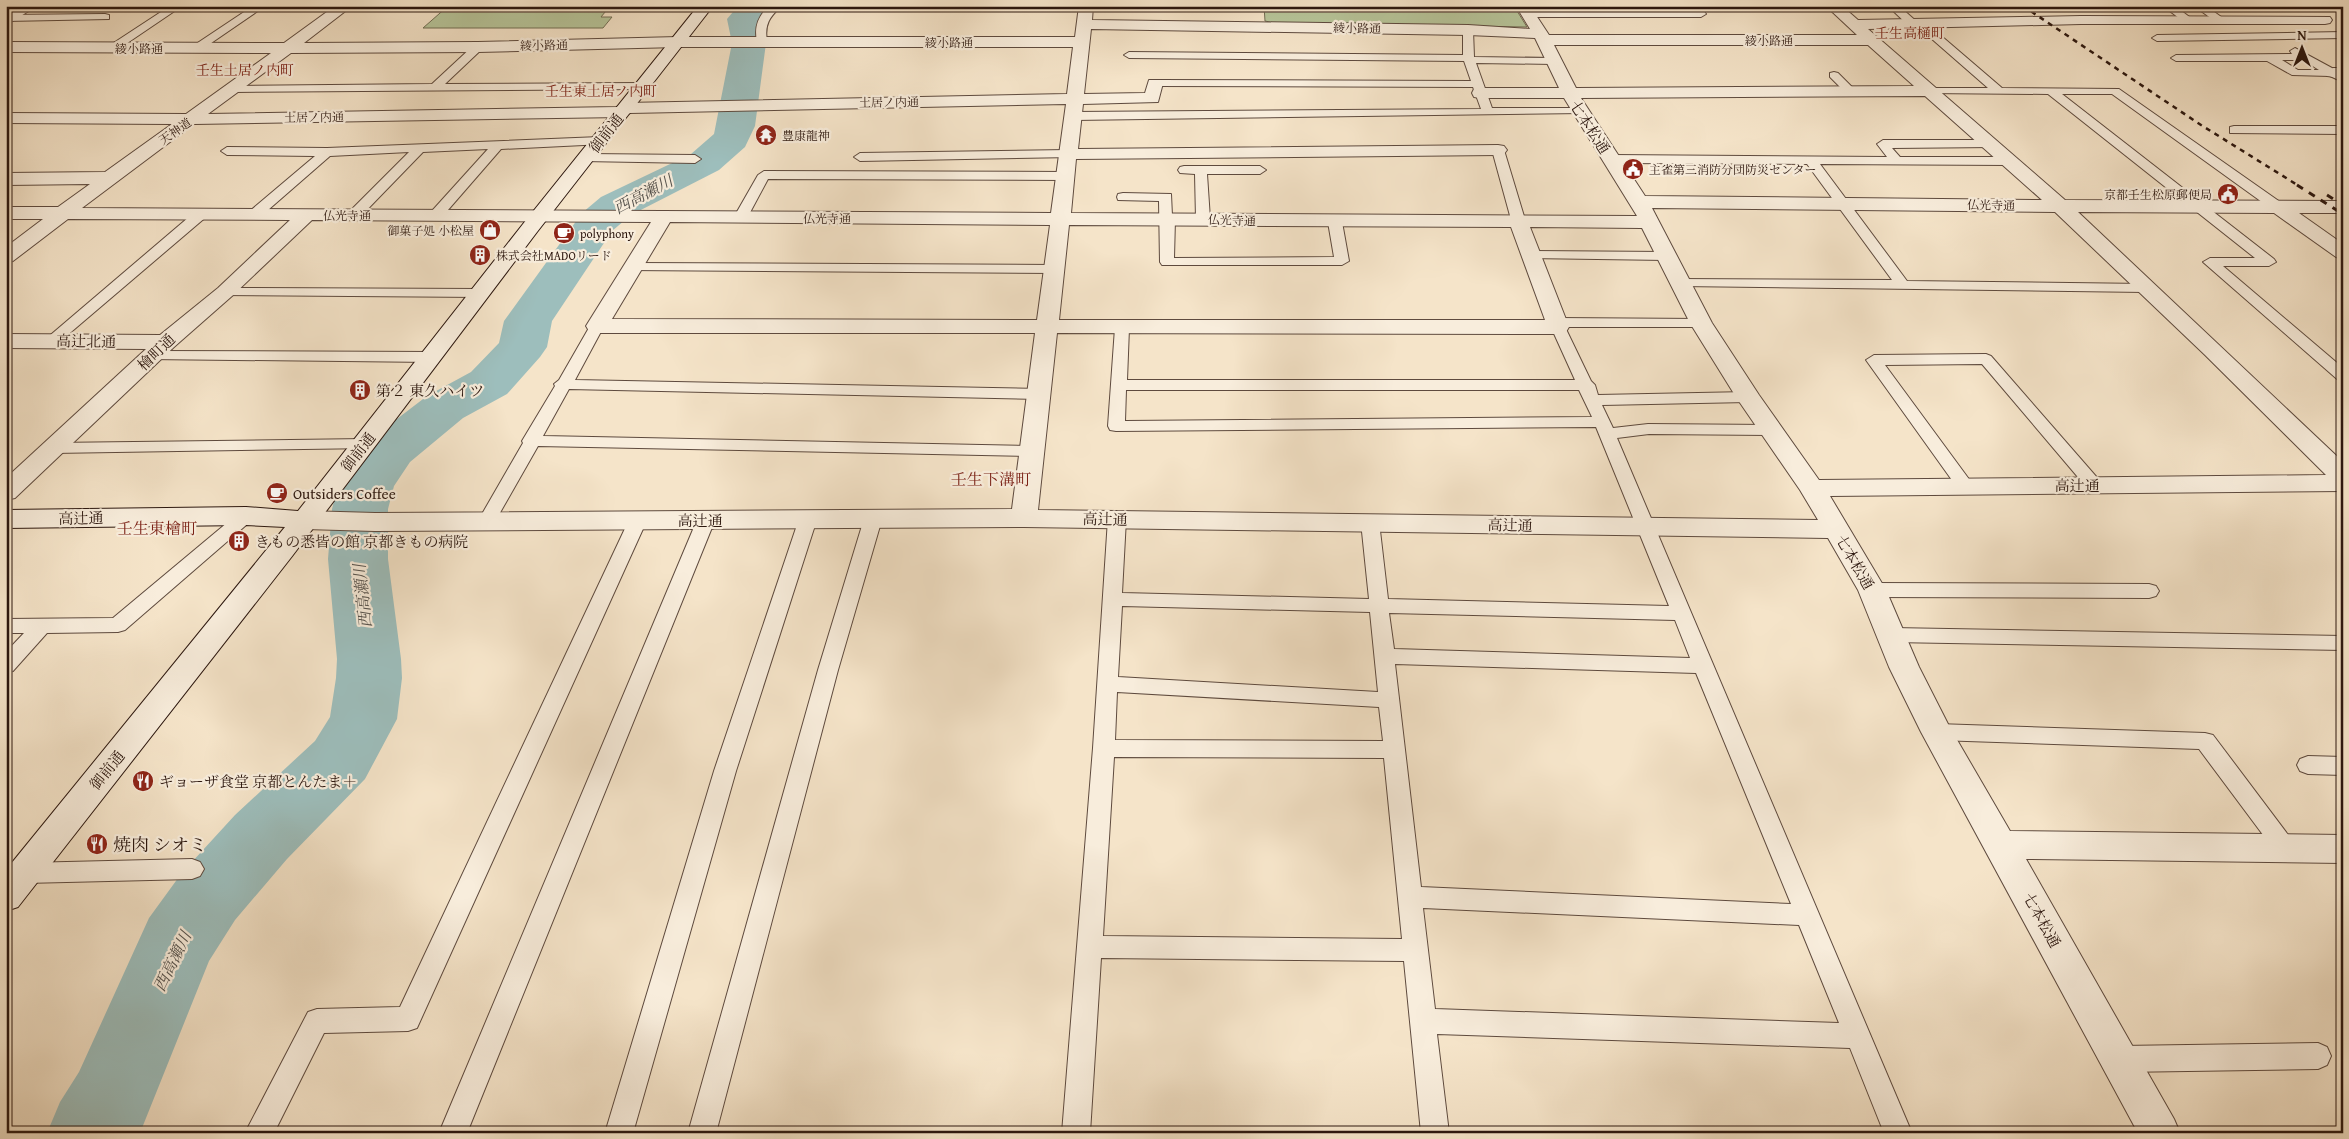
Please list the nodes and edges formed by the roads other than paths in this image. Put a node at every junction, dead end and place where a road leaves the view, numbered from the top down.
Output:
1 (30, 6) edge
2 (177, 6) edge
3 (260, 6) edge
4 (345, 6) edge
5 (706, 6) edge
6 (776, 6) edge
7 (1086, 6) edge
8 (1159, 6) edge
9 (1694, 6) edge
10 (1833, 6) edge
11 (1892, 6) edge
12 (2168, 6) edge
13 (2199, 6) edge
14 (2301, 6) edge
15 (1526, 10) edge
16 (105, 17) dead end
17 (8, 19) edge
18 (2187, 19) junction
19 (2219, 19) junction
20 (2325, 20) junction
21 (1083, 24) junction
22 (1917, 24) junction
23 (1157, 25) junction
24 (1854, 25) junction
25 (1468, 30) junction
26 (2343, 30) edge
27 (2343, 35) edge
28 (1543, 37) junction
29 (2157, 38) dead end
30 (2272, 38) junction
31 (1873, 40) junction
32 (761, 41) junction
33 (678, 42) junction
34 (1081, 42) junction
35 (6, 47) edge
36 (478, 47) junction
37 (113, 48) junction
38 (197, 48) junction
39 (288, 48) junction
40 (1129, 55) dead end
41 (2269, 57) junction
42 (2306, 57) junction
43 (2176, 58) dead end
44 (1469, 59) junction
45 (1554, 61) junction
46 (1834, 75) dead end
47 (2340, 75) edge
48 (642, 86) junction
49 (234, 89) junction
50 (433, 89) junction
51 (1478, 89) junction
52 (1154, 91) joint
53 (1930, 91) junction
54 (1999, 91) junction
55 (2051, 91) junction
56 (1851, 92) junction
57 (1569, 94) junction
58 (1075, 108) junction
59 (624, 110) junction
60 (1579, 111) junction
61 (1488, 112) junction
62 (6, 118) edge
63 (191, 119) junction
64 (2234, 130) dead end
65 (2343, 130) edge
66 (1990, 144) junction
67 (498, 145) junction
68 (420, 148) junction
69 (593, 149) junction
70 (227, 150) dead end
71 (1498, 150) joint
72 (327, 152) junction
73 (1069, 154) junction
74 (860, 156) dead end
75 (695, 159) dead end
76 (1612, 159) junction
77 (1811, 160) junction
78 (1897, 161) junction
79 (2009, 161) junction
80 (1184, 170) dead end
81 (1201, 170) junction
82 (1260, 170) dead end
83 (1067, 176) junction
84 (109, 178) junction
85 (6, 179) edge
86 (1123, 197) dead end
87 (1639, 202) junction
88 (1844, 202) junction
89 (2060, 206) junction
90 (2197, 207) junction
91 (2278, 207) junction
92 (2343, 207) edge
93 (6, 213) edge
94 (63, 213) junction
95 (201, 214) junction
96 (255, 214) junction
97 (308, 215) junction
98 (354, 215) junction
99 (436, 215) junction
100 (540, 216) junction
101 (664, 217) junction
102 (741, 217) junction
103 (1061, 218) junction
104 (1166, 219) junction
105 (1203, 219) junction
106 (1335, 222) junction
107 (1648, 222) junction
108 (1519, 223) junction
109 (2343, 253) edge
110 (1533, 255) junction
111 (1666, 256) junction
112 (6, 257) edge
113 (634, 267) junction
114 (1055, 269) junction
115 (1680, 282) junction
116 (1902, 284) junction
117 (2145, 288) junction
118 (225, 292) junction
119 (481, 293) junction
120 (1701, 322) junction
121 (1557, 325) junction
122 (597, 326) junction
123 (1048, 327) junction
124 (1122, 328) junction
125 (6, 341) edge
126 (52, 341) junction
127 (159, 349) junction
128 (432, 357) junction
129 (2343, 376) edge
130 (562, 384) junction
131 (1118, 385) junction
132 (1590, 393) junction
133 (1040, 394) junction
134 (1748, 397) junction
135 (1605, 427) junction
136 (1770, 430) junction
137 (530, 441) junction
138 (365, 444) junction
139 (53, 448) junction
140 (1033, 451) junction
141 (2343, 478) edge
142 (2343, 483) edge
143 (2094, 485) junction
144 (1965, 486) junction
145 (1812, 488) junction
146 (6, 492) edge
147 (246, 516) junction
148 (1024, 518) junction
149 (6, 519) edge
150 (808, 519) junction
151 (873, 519) junction
152 (1117, 519) junction
153 (305, 520) junction
154 (638, 520) junction
155 (706, 520) junction
156 (487, 521) junction
157 (1370, 522) junction
158 (1646, 528) junction
159 (1836, 530) junction
160 (1872, 590) junction
161 (2149, 591) dead end
162 (1112, 600) junction
163 (1379, 606) junction
164 (1682, 613) junction
165 (6, 626) edge
166 (42, 626) junction
167 (1892, 635) junction
168 (2343, 643) edge
169 (1384, 656) junction
170 (6, 666) edge
171 (1704, 666) junction
172 (1108, 684) junction
173 (1389, 700) junction
174 (1937, 732) junction
175 (1104, 748) junction
176 (1394, 750) junction
177 (2308, 765) dead end
178 (2343, 766) edge
179 (2000, 845) junction
180 (2286, 848) junction
181 (2343, 849) edge
182 (192, 868) dead end
183 (25, 873) junction
184 (6, 896) edge
185 (1410, 897) junction
186 (1808, 915) junction
187 (1091, 947) junction
188 (1415, 950) junction
189 (1423, 1021) junction
190 (1858, 1036) junction
191 (2318, 1056) dead end
192 (2121, 1059) junction
193 (259, 1133) edge
194 (454, 1133) edge
195 (619, 1133) edge
196 (702, 1133) edge
197 (1076, 1133) edge
198 (1435, 1133) edge
199 (1898, 1133) edge
200 (2160, 1133) edge

1 - 17 street
2 - 37 lane
3 - 38 lane
4 - 39 street, 天神道
5 - 33 street, 御前通
6 - 32 lane
7 - 21 street
8 - 23 street
9 - 15 lane
10 - 24 street
11 - 22 lane
12 - 18 lane
13 - 19 lane
14 - 20 street
15 - 28 street, 七本松通
16 - 17 lane
18 - 19 street
18 - 22 street
19 - 20 street
20 - 26 street
21 - 23 street, 綾小路通
21 - 34 street
22 - 24 street
22 - 54 lane
23 - 25 street, 綾小路通
24 - 31 street
25 - 28 street, 綾小路通
25 - 44 lane
27 - 30 lane
28 - 31 street, 綾小路通
28 - 45 street, 七本松通
29 - 30 lane
30 - 42 lane
31 - 53 street
32 - 33 street, 綾小路通
32 - 34 street, 綾小路通
33 - 36 street, 綾小路通
33 - 48 street, 御前通
34 - 58 street
35 - 37 street, 綾小路通
36 - 39 street, 綾小路通
36 - 50 lane
37 - 38 street, 綾小路通
38 - 39 street, 綾小路通
39 - 49 street, 天神道
40 - 44 lane
41 - 42 lane
41 - 43 lane
41 - 47 lane
42 - 47 lane
44 - 45 lane
44 - 51 lane
45 - 57 street, 七本松通
46 - 56 lane
48 - 50 lane
48 - 59 street, 御前通
49 - 50 lane
49 - 63 street, 天神道
51 - 52 lane
51 - 57 street
51 - 61 lane
52 - 58 street, 土居ノ内通
53 - 54 lane
53 - 56 street
53 - 66 street
54 - 55 lane
55 - 90 lane
55 - 91 lane
56 - 57 street
57 - 60 street, 七本松通
58 - 59 street, 土居ノ内通
58 - 61 lane
58 - 73 street
59 - 63 street, 土居ノ内通
59 - 69 street, 御前通
60 - 61 lane
60 - 76 street, 七本松通
62 - 63 street, 土居ノ内通
63 - 84 street, 天神道
64 - 65 lane
66 - 78 lane
66 - 79 street
67 - 68 lane
67 - 69 lane
67 - 99 lane
68 - 72 lane
68 - 98 lane
69 - 75 lane
69 - 100 street, 御前通
70 - 72 lane
71 - 73 street
71 - 108 lane
72 - 96 lane
73 - 74 lane
73 - 83 street
76 - 77 lane
76 - 87 street, 七本松通
77 - 78 lane
77 - 88 lane
78 - 79 lane
79 - 89 street
80 - 81 lane
81 - 82 lane
81 - 105 lane
83 - 102 lane
83 - 103 street
84 - 85 street
84 - 94 street, 天神道
86 - 104 lane
87 - 88 street, 仏光寺通
87 - 107 street, 七本松通
88 - 89 street, 仏光寺通
88 - 116 lane
89 - 90 street, 仏光寺通
89 - 117 street
90 - 91 street, 仏光寺通
90 - 129 lane
91 - 92 street, 仏光寺通
91 - 109 street
93 - 94 street, 仏光寺通
94 - 95 street, 仏光寺通
94 - 112 street, 天神道
95 - 96 street, 仏光寺通
95 - 126 lane
96 - 97 street, 仏光寺通
97 - 98 street, 仏光寺通
97 - 118 street, 檜町通
98 - 99 street, 仏光寺通
99 - 100 street, 仏光寺通
100 - 101 street, 仏光寺通
100 - 119 street, 御前通
101 - 102 street, 仏光寺通
101 - 113 street
102 - 103 street, 仏光寺通
103 - 104 street, 仏光寺通
103 - 114 street
104 - 105 street, 仏光寺通
104 - 106 lane
105 - 106 street, 仏光寺通
106 - 108 street, 仏光寺通
107 - 108 street, 仏光寺通
107 - 111 street, 七本松通
108 - 110 street
110 - 111 lane
110 - 121 street
111 - 115 street, 七本松通
113 - 114 lane
113 - 122 street
114 - 123 street
115 - 116 lane
115 - 120 street, 七本松通
116 - 117 lane
117 - 141 street
118 - 119 lane
118 - 127 street, 檜町通
119 - 128 street, 御前通
120 - 121 lane
120 - 134 street, 七本松通
121 - 124 street
121 - 132 lane
122 - 123 street
122 - 130 lane
123 - 124 street
123 - 133 street
124 - 131 lane
125 - 126 street, 高辻北通
126 - 127 street, 高辻北通
127 - 128 lane
127 - 139 street, 檜町通
128 - 138 street, 御前通
130 - 133 lane
130 - 137 lane
131 - 132 lane
131 - 135 lane
132 - 134 lane
132 - 135 lane
133 - 140 street
134 - 136 street, 七本松通
135 - 136 lane
135 - 158 lane
136 - 145 street, 七本松通
137 - 140 lane
137 - 156 lane
138 - 139 lane
138 - 153 street, 御前通
139 - 146 street, 檜町通
140 - 148 street
142 - 143 street, 高辻通
143 - 144 street, 高辻通
143 - 144 lane
144 - 145 street, 高辻通
145 - 159 street, 七本松通
147 - 149 street, 高辻通
147 - 153 street, 高辻通
147 - 166 lane
148 - 151 street, 高辻通
148 - 152 street, 高辻通
150 - 151 street, 高辻通
150 - 155 street, 高辻通
150 - 195 lane
151 - 196 lane
152 - 157 street, 高辻通
152 - 162 lane
153 - 156 street, 高辻通
153 - 183 street, 御前通
154 - 155 street, 高辻通
154 - 156 street, 高辻通
154 - 193 lane
155 - 194 lane
157 - 158 street, 高辻通
157 - 163 lane
158 - 159 street, 高辻通
158 - 164 lane
159 - 160 street, 七本松通
160 - 161 lane
160 - 167 street, 七本松通
162 - 163 lane
162 - 172 lane
163 - 164 lane
163 - 169 lane
164 - 171 lane
165 - 166 lane
166 - 170 lane
167 - 168 lane
167 - 174 street, 七本松通
169 - 171 lane
169 - 173 lane
171 - 186 lane
172 - 173 lane
172 - 175 lane
173 - 176 lane
174 - 179 street, 七本松通
174 - 180 lane
175 - 176 lane
175 - 187 lane
176 - 185 lane
177 - 178 lane
179 - 180 street
179 - 192 street, 七本松通
180 - 181 street
182 - 183 lane
183 - 184 street, 御前通
185 - 186 lane
185 - 188 lane
186 - 190 lane
187 - 188 lane
187 - 197 lane
188 - 189 lane
189 - 190 lane
189 - 198 lane
190 - 199 lane
191 - 192 lane
192 - 200 street, 七本松通

